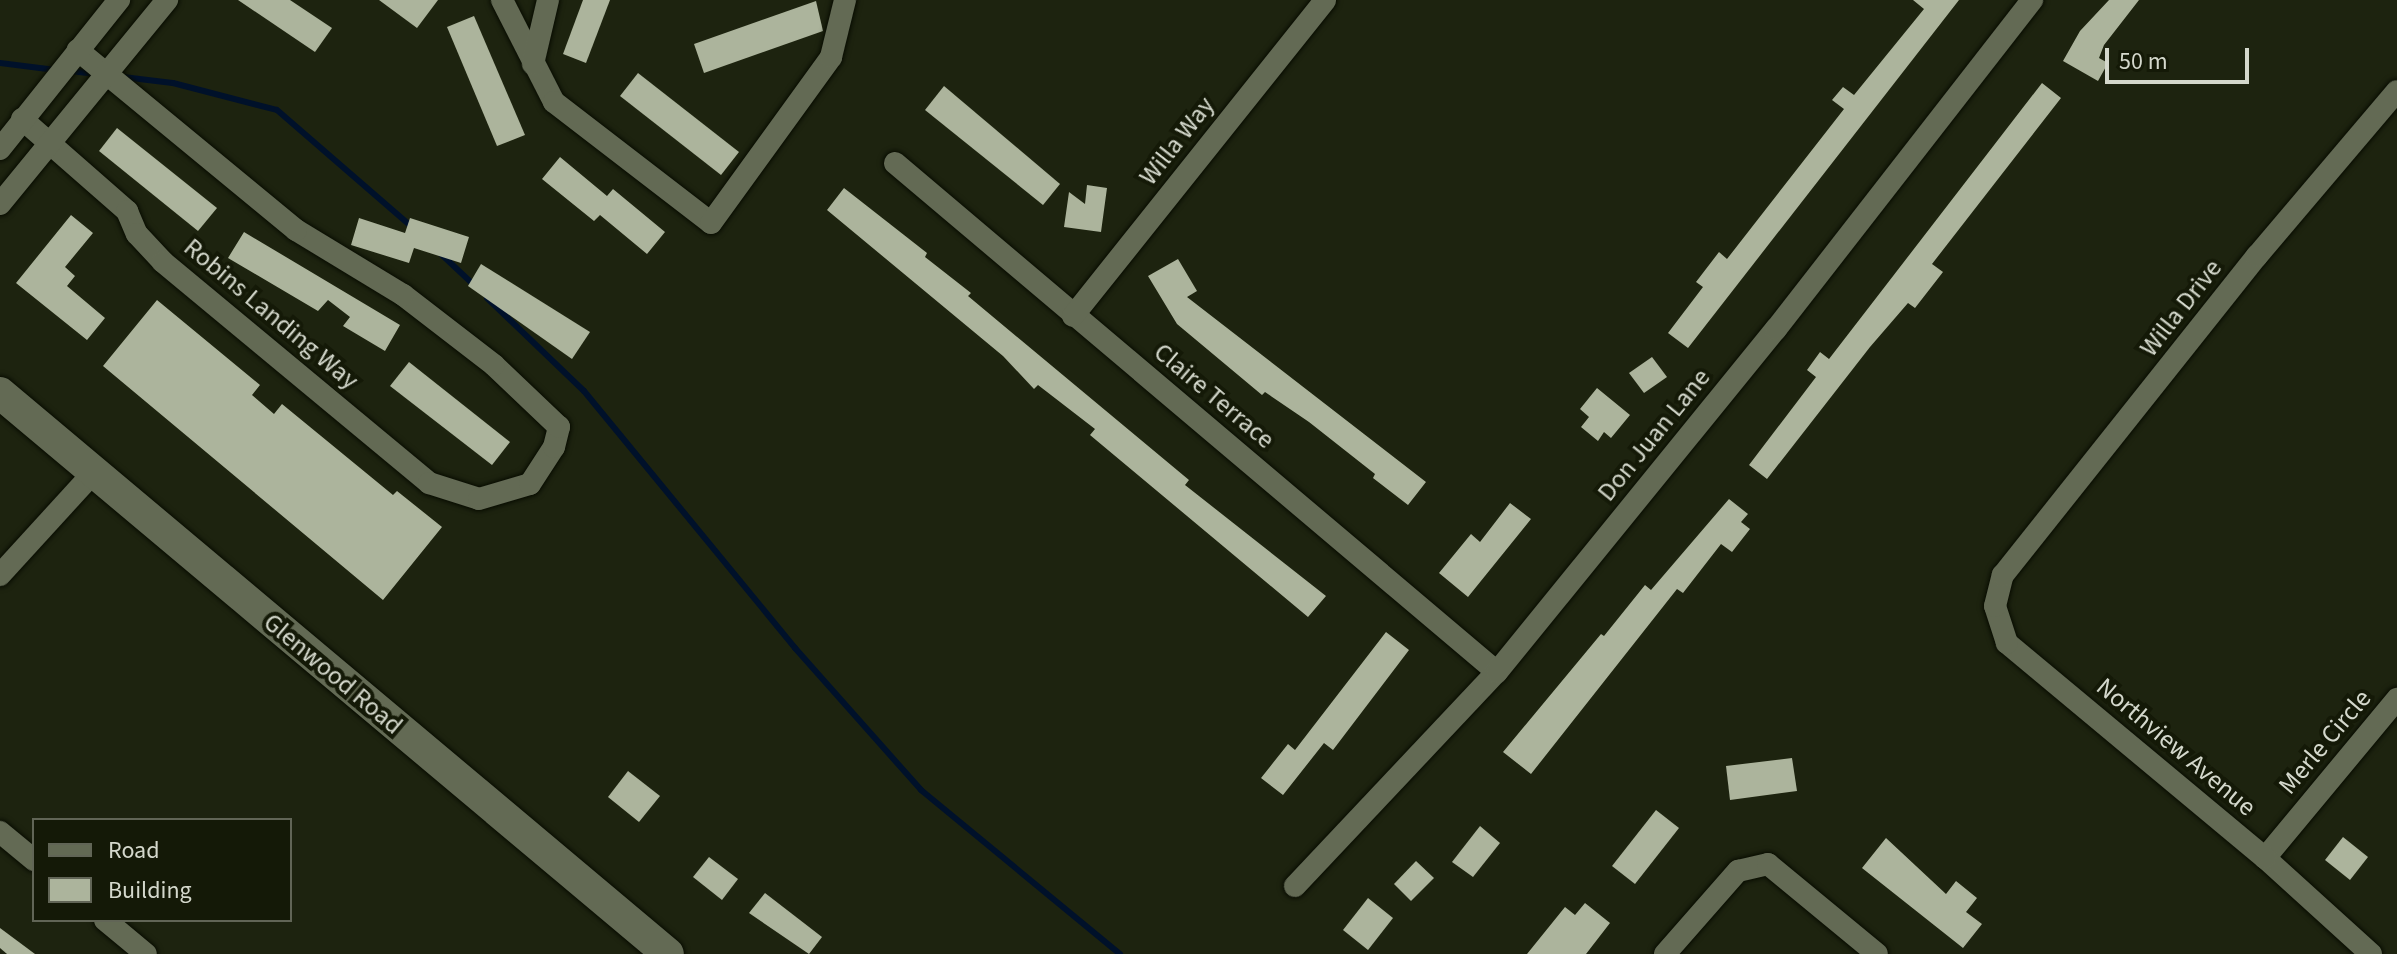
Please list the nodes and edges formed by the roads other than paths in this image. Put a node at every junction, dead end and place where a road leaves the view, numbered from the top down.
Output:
1 (119, 0) edge
2 (167, 0) edge
3 (502, 0) edge
4 (548, 0) edge
5 (845, 0) edge
6 (1325, 0) edge
7 (2032, 0) edge
8 (78, 50) junction
9 (533, 64) junction
10 (109, 71) junction
11 (2397, 91) edge
12 (2380, 114) junction
13 (22, 119) junction
14 (2397, 130) edge
15 (48, 145) junction
16 (0, 149) edge
17 (895, 163) dead end
18 (0, 204) edge
19 (1073, 316) junction
20 (0, 393) edge
21 (95, 471) junction
22 (2013, 562) joint
23 (0, 575) edge
24 (1497, 672) junction
25 (2397, 699) edge
26 (0, 832) edge
27 (32, 858) edge
28 (2265, 858) junction
29 (1295, 886) dead end
30 (107, 922) edge
31 (146, 954) edge
32 (668, 954) edge
33 (1665, 954) edge
34 (1877, 954) edge
35 (2371, 954) edge

1 - 8 street
2 - 10 street
3 - 9 street
4 - 9 street
5 - 9 street
6 - 19 street, Willa Way
7 - 24 street, Don Juan Lane
8 - 10 street
8 - 13 street
10 - 15 street
10 - 15 street, Robins Landing Way
11 - 12 street, Willa Drive
12 - 14 street
12 - 22 street, Willa Drive
13 - 15 street, Robins Landing Way
13 - 16 street
15 - 18 street
17 - 19 street, Claire Terrace
19 - 24 street, Claire Terrace
20 - 21 main road, Glenwood Road
21 - 23 street
21 - 32 main road, Glenwood Road
22 - 28 street, Northview Avenue
24 - 29 street, Don Juan Lane
25 - 28 street, Merle Circle
26 - 27 street
28 - 35 street, Northview Avenue
30 - 31 street
33 - 34 street

